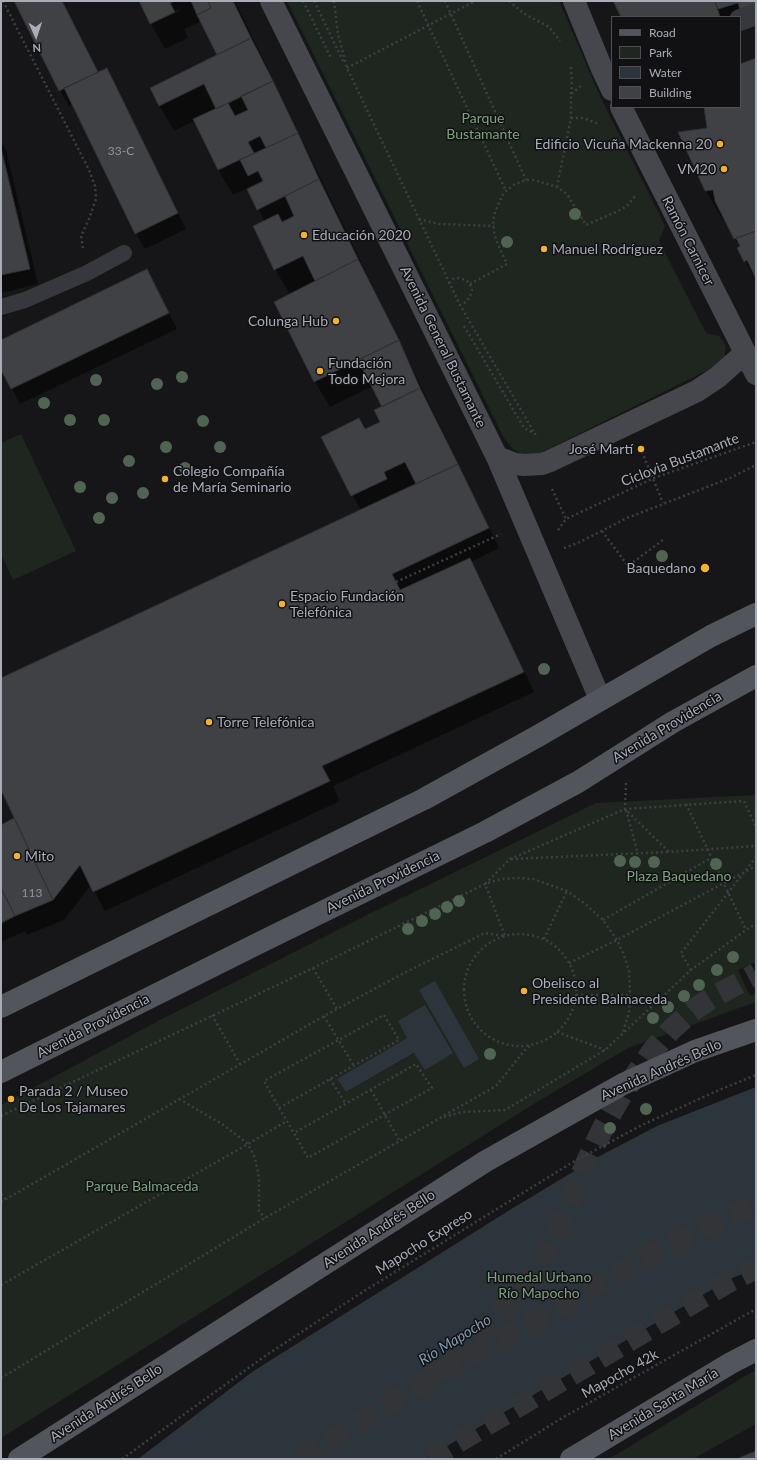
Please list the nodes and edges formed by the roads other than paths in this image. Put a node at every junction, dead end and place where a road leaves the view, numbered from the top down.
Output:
1 (271, 1) edge
2 (574, 1) edge
3 (756, 14) edge
4 (741, 20) edge
5 (607, 66) edge
6 (611, 85) edge
7 (622, 108) edge
8 (124, 253) dead end
9 (1, 307) edge
10 (745, 353) junction
11 (756, 374) edge
12 (497, 457) junction
13 (756, 614) edge
14 (756, 676) edge
15 (600, 699) junction
16 (1, 1007) edge
17 (756, 1030) edge
18 (1, 1072) edge
19 (756, 1350) edge
20 (19, 1459) edge
21 (571, 1459) edge

1 - 12 main road, Avenida General Bustamante
2 - 5 main road
3 - 4 street
5 - 6 main road
7 - 10 main road, Ramón Carnicer
8 - 9 lane
10 - 11 main road, Ramón Carnicer
10 - 12 main road
12 - 15 main road, Avenida General Bustamante
13 - 15 main road
14 - 18 main road, Avenida Providencia
15 - 16 main road
17 - 20 main road, Avenida Andrés Bello
19 - 21 main road, Avenida Santa María

